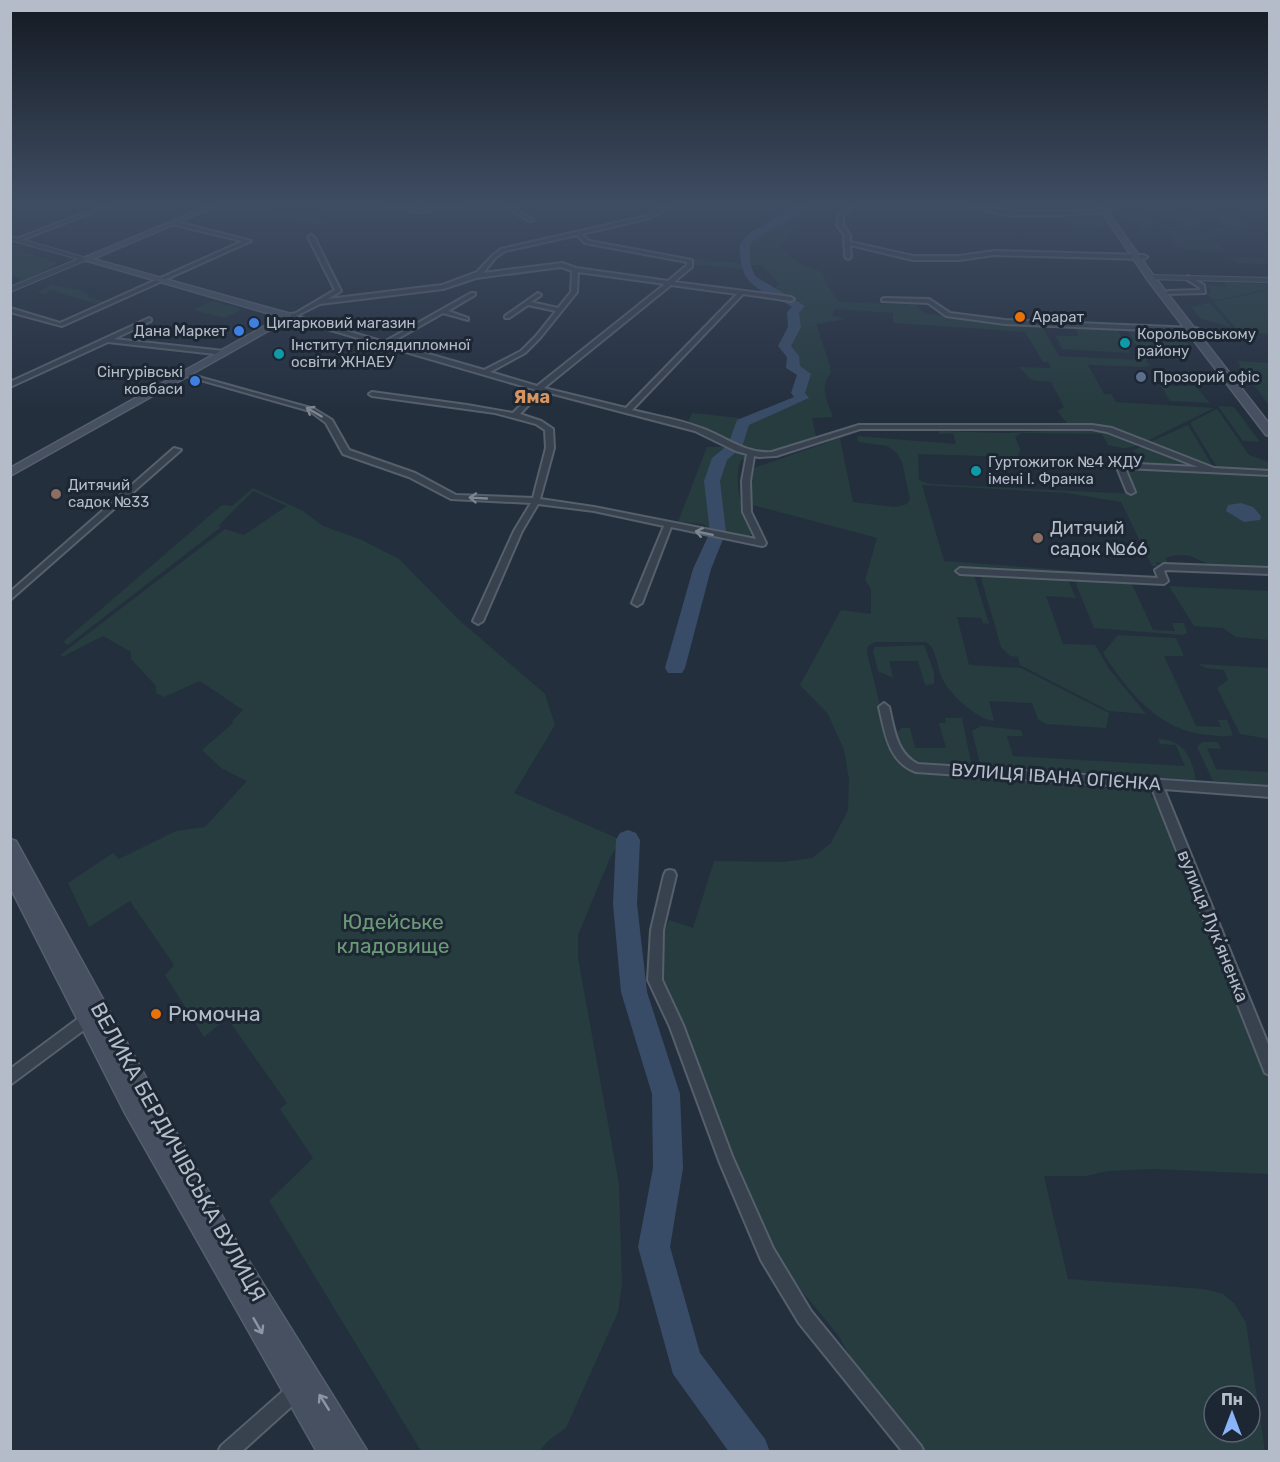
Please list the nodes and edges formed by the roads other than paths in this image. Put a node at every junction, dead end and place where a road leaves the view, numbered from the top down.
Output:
1 (52, 273) edge
2 (134, 273) edge
3 (174, 273) edge
4 (329, 273) edge
5 (482, 273) edge
6 (497, 273) edge
7 (575, 273) edge
8 (598, 273) edge
9 (681, 273) edge
10 (1151, 273) edge
11 (475, 276) junction
12 (1153, 277) junction
13 (1188, 278) junction
14 (159, 280) junction
15 (1269, 280) edge
16 (668, 283) junction
17 (10, 290) edge
18 (741, 293) junction
19 (1168, 293) junction
20 (473, 294) dead end
21 (538, 295) dead end
22 (790, 299) dead end
23 (884, 300) dead end
24 (320, 302) junction
25 (526, 303) junction
26 (10, 310) edge
27 (560, 310) junction
28 (443, 311) junction
29 (288, 316) junction
30 (507, 317) dead end
31 (466, 319) dead end
32 (149, 320) dead end
33 (1194, 330) junction
34 (109, 340) junction
35 (386, 343) junction
36 (224, 353) junction
37 (486, 372) junction
38 (186, 375) junction
39 (10, 385) edge
40 (540, 389) junction
41 (372, 394) dead end
42 (626, 412) junction
43 (514, 416) junction
44 (1269, 426) edge
45 (1269, 433) edge
46 (177, 450) dead end
47 (751, 453) junction
48 (1213, 470) junction
49 (10, 473) edge
50 (1269, 473) edge
51 (1131, 492) dead end
52 (536, 501) junction
53 (668, 525) junction
54 (960, 571) dead end
55 (1269, 571) edge
56 (10, 597) edge
57 (637, 603) dead end
58 (478, 621) dead end
59 (884, 707) dead end
60 (1156, 784) junction
61 (1269, 792) edge
62 (10, 846) edge
63 (10, 869) edge
64 (670, 875) dead end
65 (93, 1015) junction
66 (1269, 1068) edge
67 (10, 1078) edge
68 (296, 1391) junction
69 (227, 1452) edge
70 (332, 1452) edge
71 (355, 1452) edge
72 (915, 1452) edge

1 - 17 street
2 - 14 main road
3 - 14 street
4 - 24 street
5 - 11 street
6 - 11 street
7 - 27 street
8 - 16 street
9 - 16 street
10 - 12 main road
11 - 24 street
12 - 13 street
12 - 19 main road
12 - 33 main road
13 - 15 street
13 - 19 street
14 - 26 street
14 - 29 main road
16 - 18 street
16 - 40 street
18 - 22 street
18 - 42 street
19 - 33 main road
20 - 28 street
21 - 25 street
23 - 33 street
24 - 29 street
25 - 27 street
25 - 30 street
27 - 37 street
28 - 31 street
28 - 35 street
29 - 35 street
29 - 36 main road
32 - 34 street
33 - 44 main road
33 - 45 main road
34 - 36 street
34 - 39 street
35 - 37 street
36 - 38 main road
37 - 40 street
38 - 49 main road
52 -> 38 street
40 - 42 street
40 - 43 street
41 - 43 street
42 - 47 street
43 - 52 street
46 - 56 street
47 - 48 street
47 -> 53 street
48 - 50 street
48 - 51 street
52 - 53 street
52 - 58 street
53 - 57 street
54 - 55 street
59 - 60 street, ВУЛИЦЯ ІВАНА ОГІЄНКА
60 - 61 street, ВУЛИЦЯ ІВАНА ОГІЄНКА
60 - 66 street, вулиця Лукʼяненка
62 - 65 main road, ВЕЛИКА БЕРДИЧІВСЬКА ВУЛИЦЯ
63 - 65 main road, ВЕЛИКА БЕРДИЧІВСЬКА ВУЛИЦЯ
64 - 72 street
65 - 67 street
65 -> 68 main road, ВЕЛИКА БЕРДИЧІВСЬКА ВУЛИЦЯ
71 -> 65 main road, ВЕЛИКА БЕРДИЧІВСЬКА ВУЛИЦЯ
68 - 69 street
68 - 70 main road, ВЕЛИКА БЕРДИЧІВСЬКА ВУЛИЦЯ

